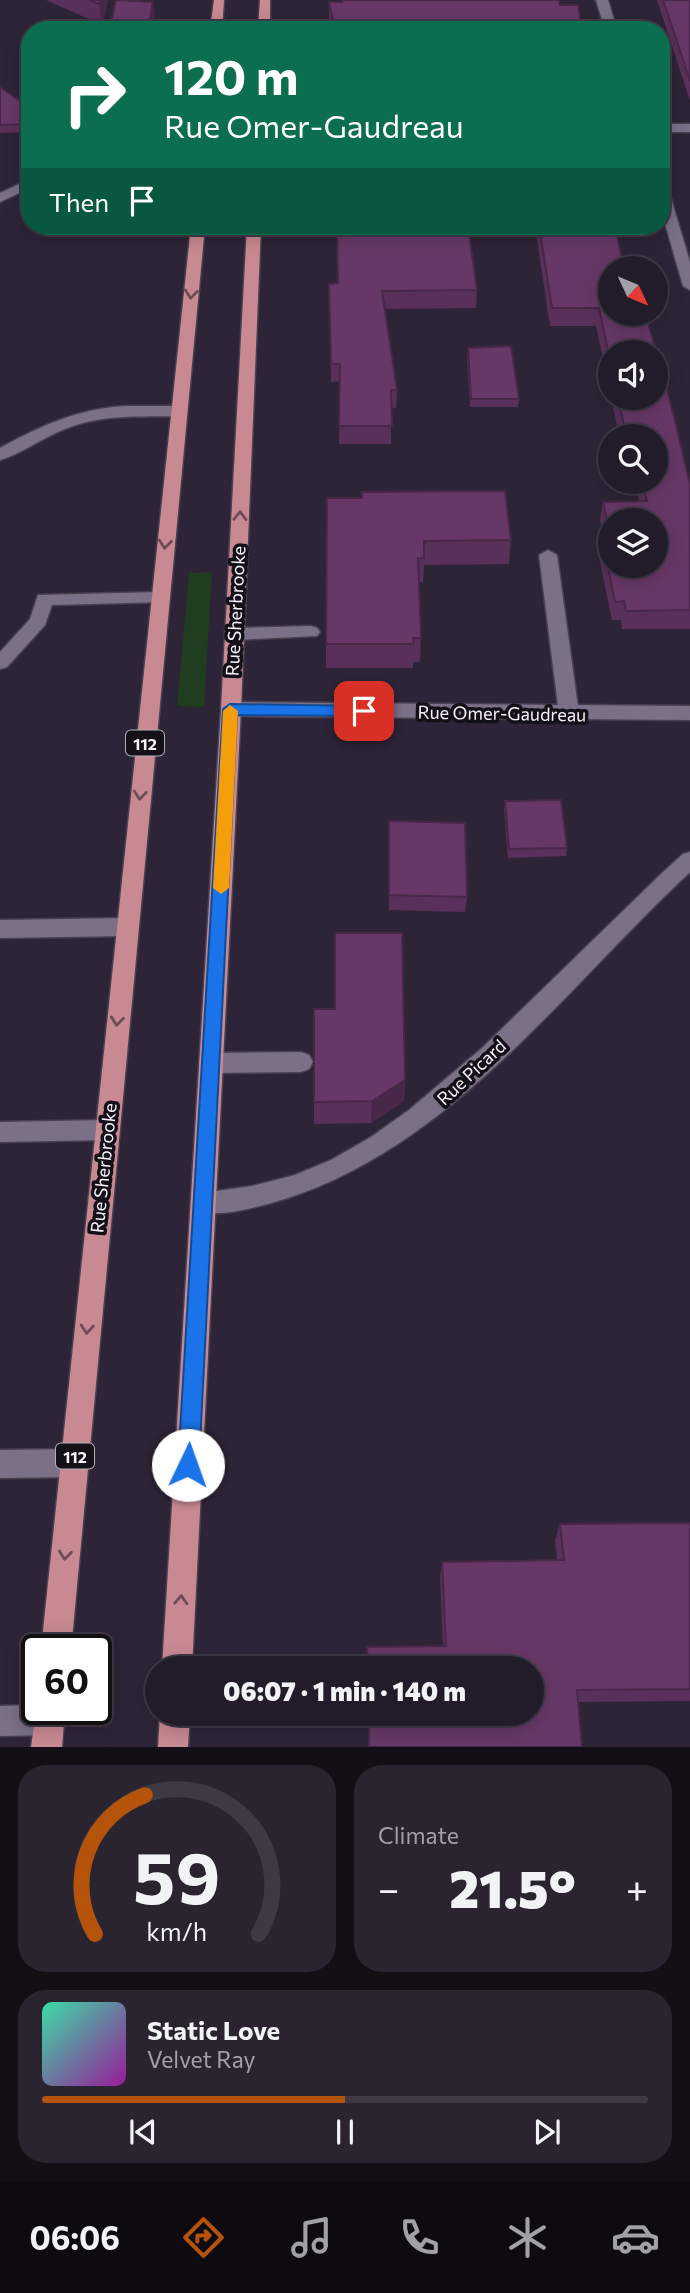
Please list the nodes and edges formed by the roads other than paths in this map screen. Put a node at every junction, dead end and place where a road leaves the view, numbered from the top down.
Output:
1 (219, 0) edge
2 (265, 0) edge
3 (602, 0) edge
4 (217, 21) edge
5 (264, 21) edge
6 (608, 21) edge
7 (670, 128) edge
8 (690, 128) edge
9 (21, 188) edge
10 (0, 198) edge
11 (670, 219) edge
12 (197, 235) edge
13 (254, 235) edge
14 (690, 286) edge
15 (179, 411) junction
16 (0, 455) edge
17 (548, 555) dead end
18 (160, 598) junction
19 (311, 632) dead end
20 (234, 634) junction
21 (0, 663) edge
22 (230, 709) junction
23 (690, 713) edge
24 (569, 714) junction
25 (690, 860) edge
26 (127, 927) junction
27 (0, 929) edge
28 (301, 1062) dead end
29 (211, 1063) junction
30 (107, 1130) junction
31 (0, 1132) edge
32 (204, 1202) junction
33 (74, 1463) junction
34 (0, 1464) edge
35 (58, 1634) edge
36 (178, 1656) edge
37 (0, 1721) edge
38 (48, 1726) edge
39 (174, 1726) edge
40 (173, 1747) edge

1 - 4 main road
2 - 5 main road
3 - 6 street
7 - 8 street
9 - 10 street
11 - 14 street
12 -> 15 main road, Rue Sherbrooke / 112
20 -> 13 main road, Rue Sherbrooke
15 - 16 street
15 -> 18 main road, Rue Sherbrooke / 112
17 - 24 street
18 - 21 street
18 -> 26 main road, Rue Sherbrooke / 112
19 - 20 street
20 - 22 main road, Rue Sherbrooke
22 - 24 street, Rue Omer-Gaudreau
22 - 29 main road, Rue Sherbrooke
23 - 24 street, Rue Omer-Gaudreau
25 - 32 street, Rue Picard
26 - 27 street
26 -> 30 main road, Rue Sherbrooke / 112
28 - 29 street
29 - 32 main road, Rue Sherbrooke
30 - 31 street
30 -> 33 main road, Rue Sherbrooke / 112
36 -> 32 main road, Rue Sherbrooke
33 - 34 street
33 -> 35 main road, Rue Sherbrooke / 112
37 - 38 street
39 - 40 main road

